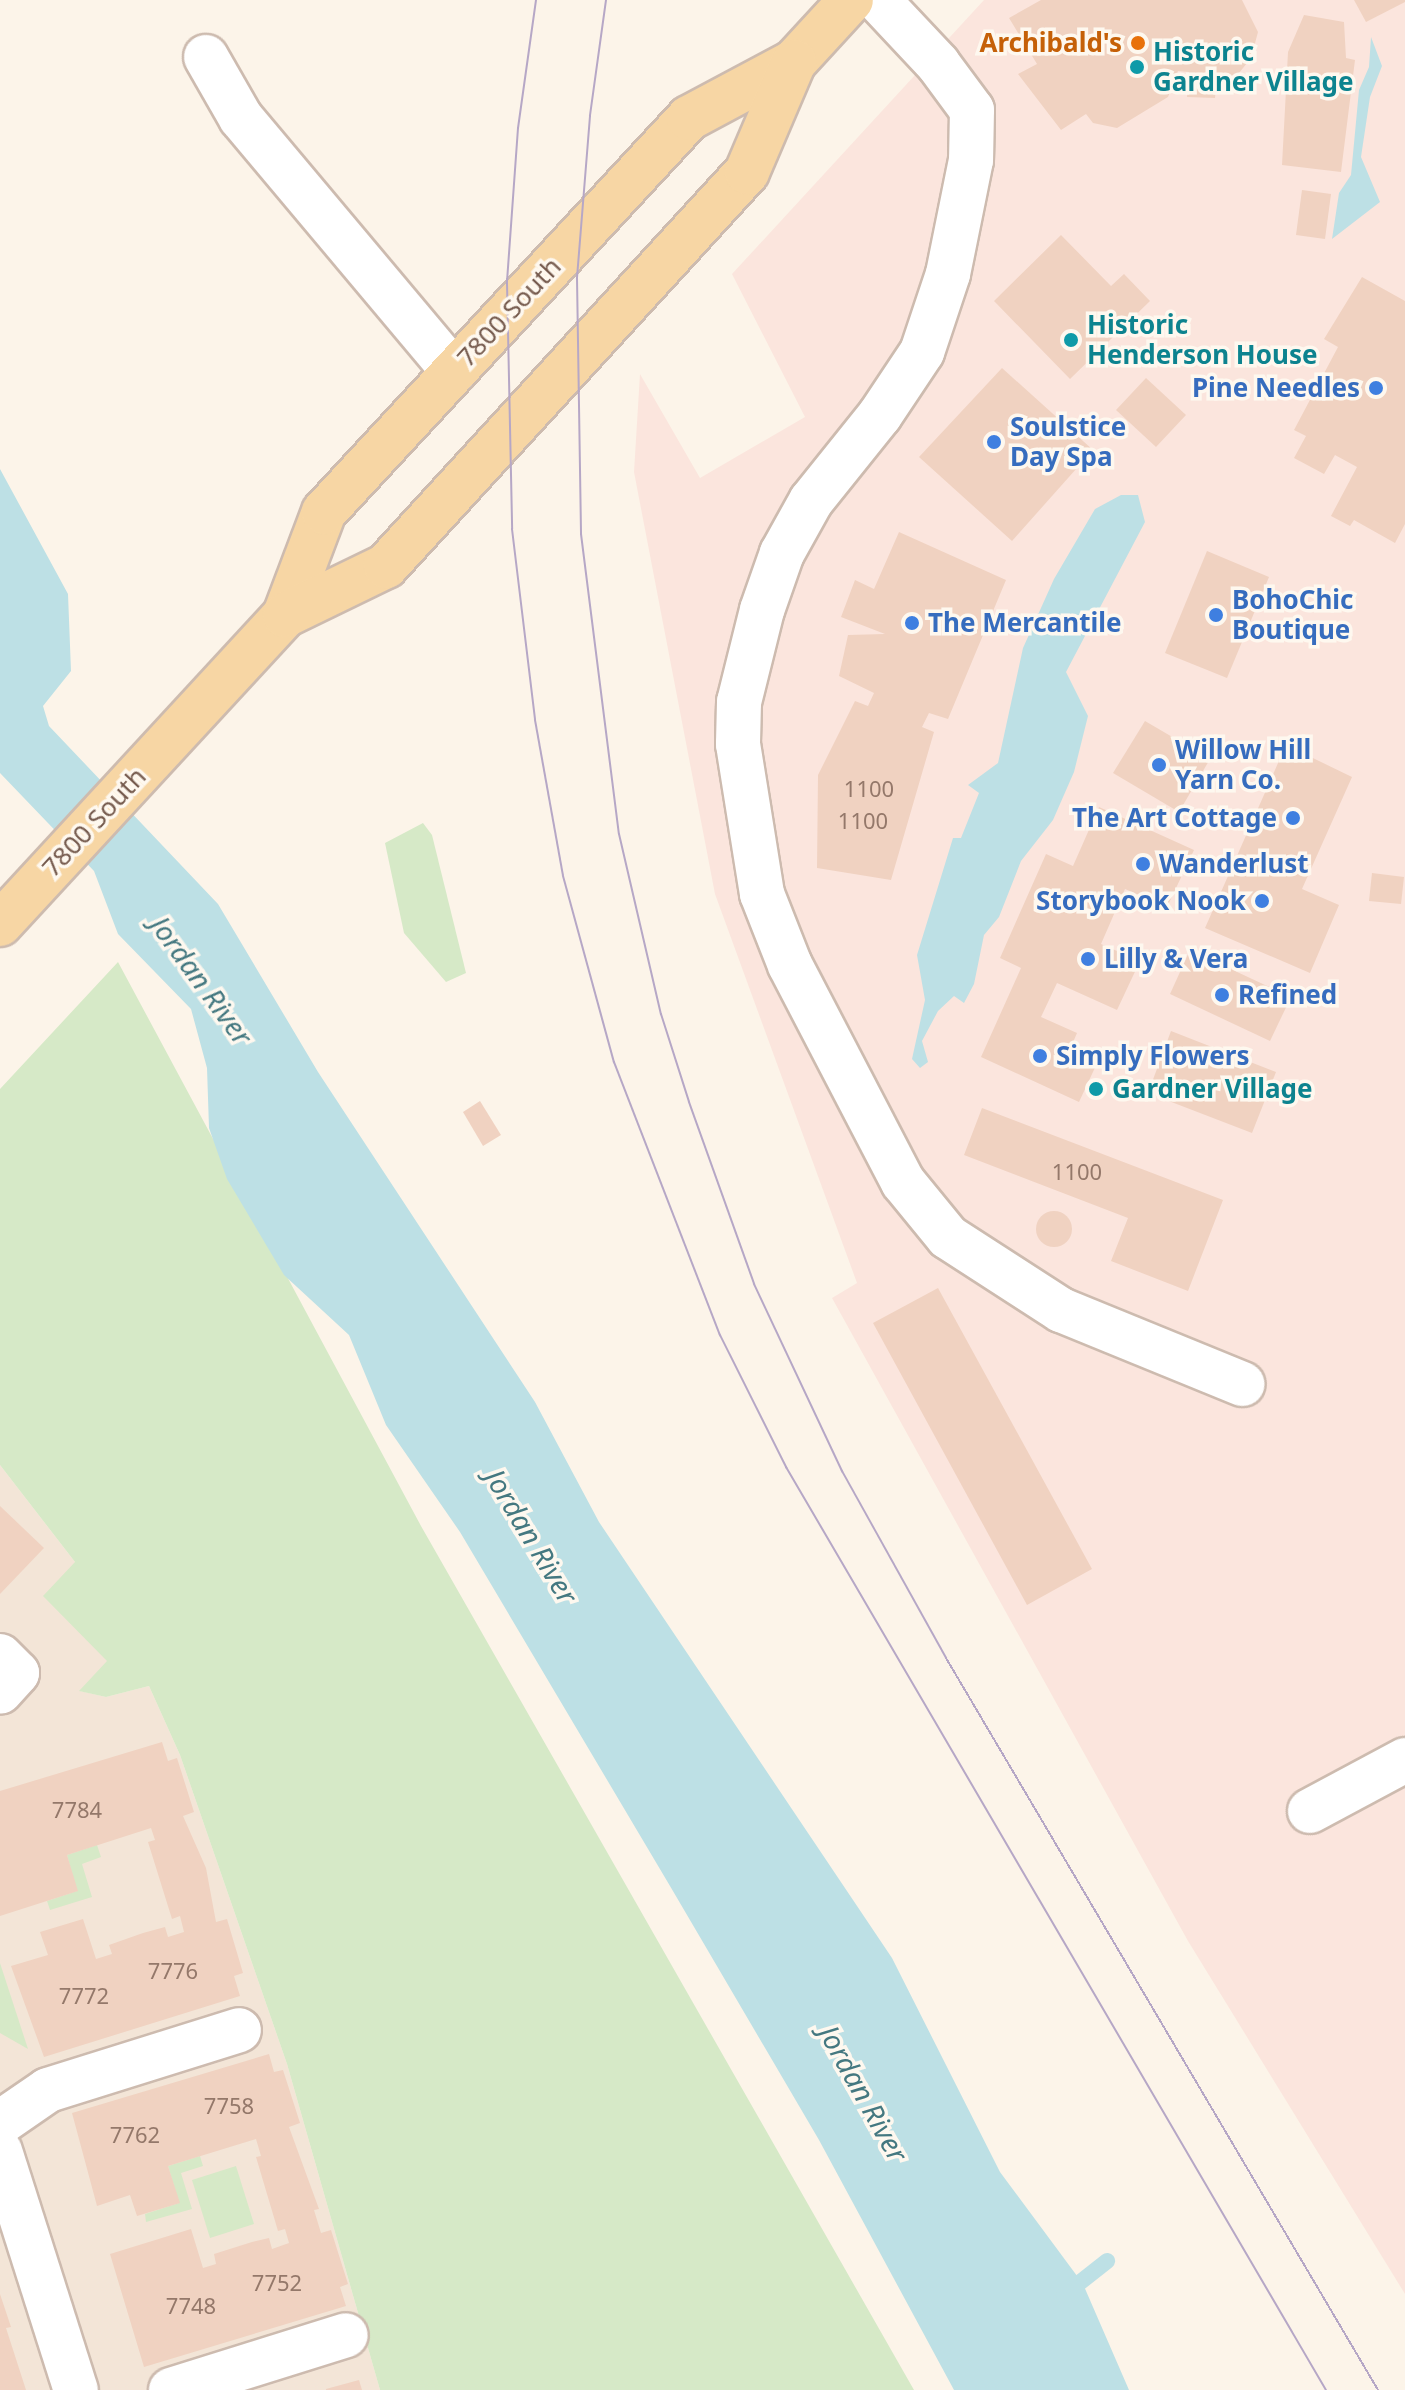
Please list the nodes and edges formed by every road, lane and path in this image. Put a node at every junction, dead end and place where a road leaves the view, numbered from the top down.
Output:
1 (851, 0) edge
2 (878, 0) edge
3 (206, 57) dead end
4 (794, 62) junction
5 (454, 372) junction
6 (285, 615) junction
7 (0, 924) edge
8 (1242, 1384) dead end
9 (0, 1656) edge
10 (0, 1692) edge
11 (1405, 1760) edge
12 (1310, 1811) dead end
13 (239, 2030) dead end
14 (0, 2123) edge
15 (0, 2151) edge
16 (346, 2335) dead end
17 (76, 2390) edge
18 (171, 2390) edge

1 - 4 main road, 7800 South
2 - 8 street
3 - 5 street
4 - 5 main road, 7800 South
4 - 6 main road, 7800 South
5 - 6 main road, 7800 South
6 - 7 main road, 7800 South
9 - 10 street
11 - 12 street
13 - 14 street
15 - 17 street
16 - 18 street

